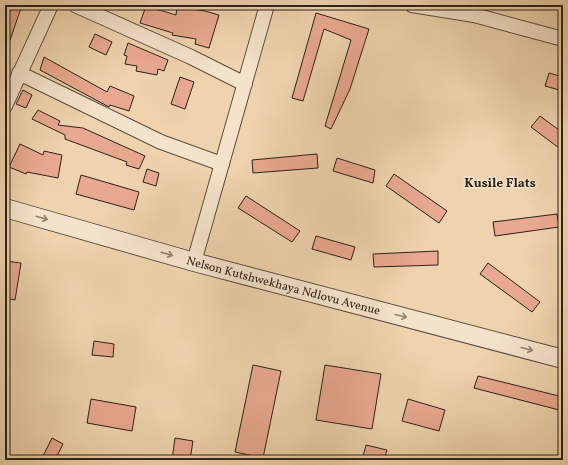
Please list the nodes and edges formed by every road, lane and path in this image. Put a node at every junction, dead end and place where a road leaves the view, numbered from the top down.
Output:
1 (51, 5) edge
2 (75, 5) edge
3 (267, 5) edge
4 (412, 5) edge
5 (563, 39) edge
6 (19, 73) junction
7 (245, 84) junction
8 (5, 106) edge
9 (222, 164) junction
10 (5, 208) edge
11 (194, 262) junction
12 (563, 359) edge

1 - 6 street
2 - 7 street
3 - 7 street
4 - 5 street
6 - 8 street
6 - 9 street
7 - 9 street
9 - 11 street
10 -> 11 street, Nelson Kutshwekhaya Ndlovu Avenue
11 -> 12 street, Nelson Kutshwekhaya Ndlovu Avenue

